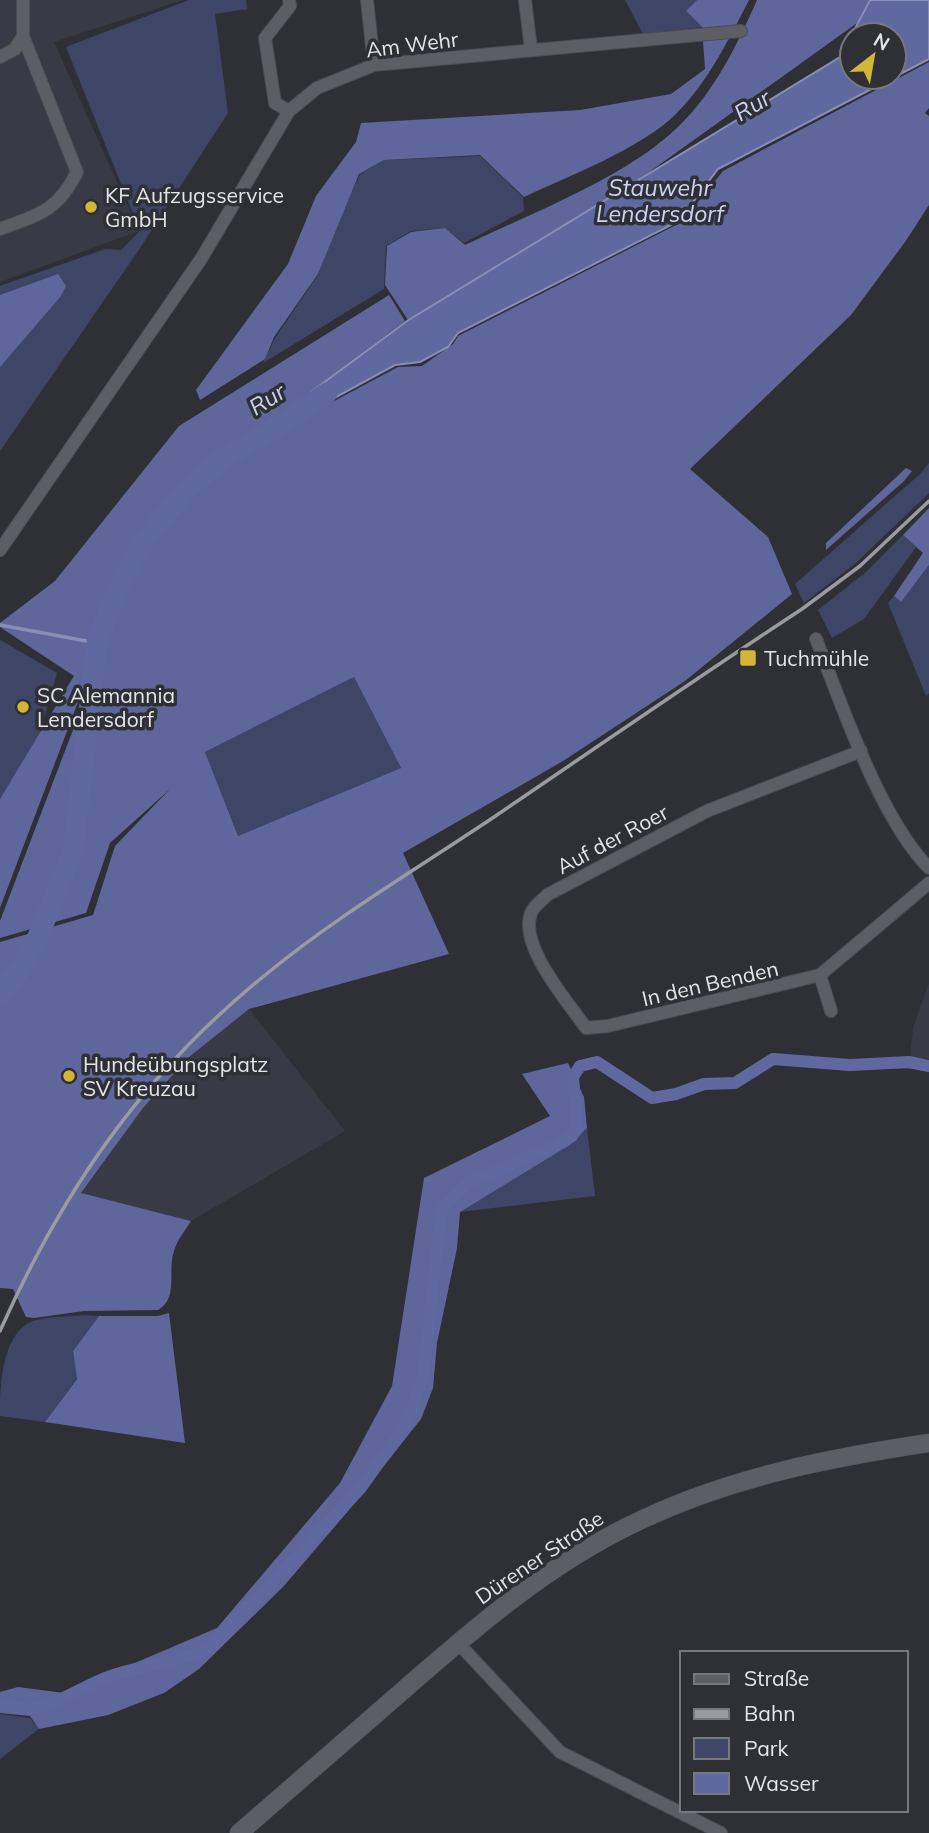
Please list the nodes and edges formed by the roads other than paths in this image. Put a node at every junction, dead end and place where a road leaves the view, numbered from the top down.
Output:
1 (23, 0) edge
2 (289, 0) edge
3 (367, 0) edge
4 (525, 0) edge
5 (741, 31) dead end
6 (23, 36) junction
7 (531, 49) junction
8 (0, 57) edge
9 (374, 65) junction
10 (289, 111) junction
11 (0, 229) edge
12 (0, 550) edge
13 (816, 639) dead end
14 (861, 751) junction
15 (929, 868) edge
16 (929, 883) edge
17 (820, 975) junction
18 (831, 1012) dead end
19 (608, 1026) joint
20 (929, 1443) edge
21 (458, 1643) junction
22 (239, 1833) edge
23 (721, 1833) edge

1 - 6 street
2 - 10 street
3 - 9 street
4 - 7 street
5 - 7 street, Am Wehr
6 - 8 street
6 - 11 street
7 - 9 street, Am Wehr
9 - 10 street, Am Wehr
10 - 12 street, Am Wehr
13 - 14 street
14 - 15 street
14 - 19 street, Auf der Roer
16 - 17 street, In den Benden
17 - 18 street
17 - 19 street, In den Benden
20 - 21 main road, Dürener Straße
21 - 22 main road, Dürener Straße
21 - 23 street

